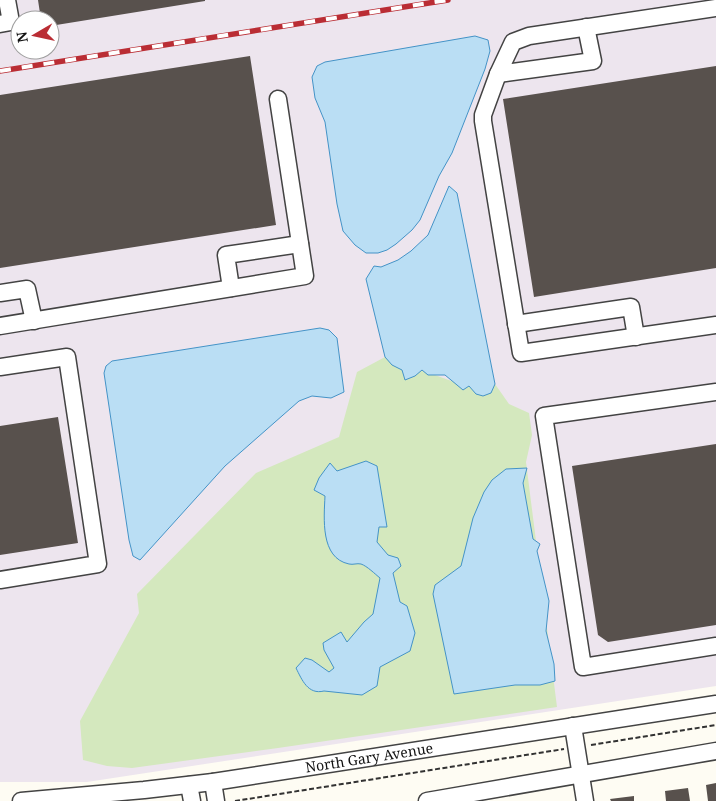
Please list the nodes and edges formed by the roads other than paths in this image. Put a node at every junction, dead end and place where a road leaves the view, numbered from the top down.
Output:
1 (7, 0) edge
2 (0, 1) edge
3 (716, 8) edge
4 (0, 24) edge
5 (586, 28) junction
6 (498, 74) junction
7 (278, 99) dead end
8 (300, 244) junction
9 (231, 288) junction
10 (0, 293) edge
11 (34, 321) junction
12 (516, 324) junction
13 (716, 325) edge
14 (0, 326) edge
15 (636, 337) junction
16 (0, 367) edge
17 (716, 392) edge
18 (0, 580) edge
19 (716, 646) edge
20 (716, 704) edge
21 (573, 726) junction
22 (716, 751) edge
23 (581, 774) junction
24 (213, 782) junction
25 (189, 785) junction
26 (21, 801) edge
27 (192, 801) edge
28 (216, 801) edge
29 (427, 801) edge
30 (585, 801) edge

1 - 2 street
1 - 4 street
3 - 5 street
5 - 6 street
5 - 6 street
6 - 12 street
7 - 8 street
8 - 9 street
8 - 9 street
9 - 11 street
10 - 11 street
11 - 14 street
12 - 15 street
12 - 15 street
13 - 15 street
16 - 18 street
17 - 19 street
20 - 21 street, North Gary Avenue
21 - 23 street
21 - 24 street, North Gary Avenue
22 - 23 street
23 - 29 street
23 - 30 street
24 - 25 street, North Gary Avenue
24 - 28 street
25 - 26 street, North Gary Avenue
25 - 27 street

